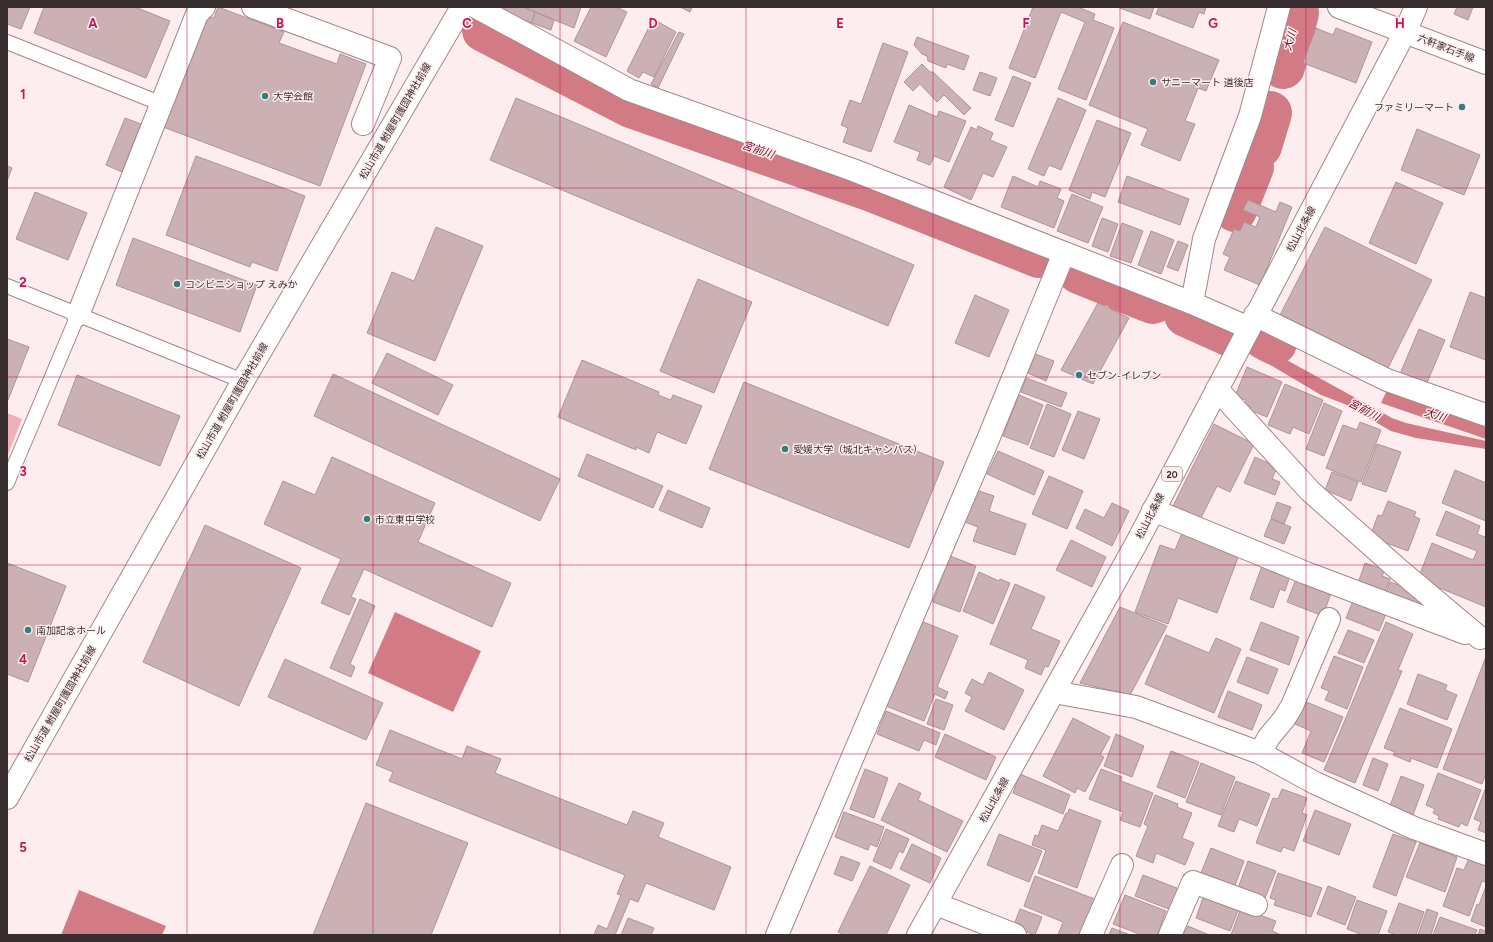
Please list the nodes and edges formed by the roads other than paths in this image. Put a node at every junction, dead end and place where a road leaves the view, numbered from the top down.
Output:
1 (204, 7) edge
2 (253, 7) edge
3 (1279, 7) edge
4 (1339, 7) edge
5 (1416, 7) edge
6 (463, 11) edge
7 (1405, 32) junction
8 (7, 42) edge
9 (1486, 63) edge
10 (162, 104) junction
11 (363, 124) dead end
12 (1064, 253) junction
13 (7, 286) edge
14 (1192, 303) junction
15 (78, 315) junction
16 (1252, 322) junction
17 (243, 381) junction
18 (1217, 389) junction
19 (1486, 415) edge
20 (7, 483) edge
21 (1153, 510) junction
22 (1330, 619) dead end
23 (1483, 640) edge
24 (1054, 692) junction
25 (1260, 753) junction
26 (7, 798) edge
27 (1486, 854) edge
28 (1122, 865) dead end
29 (936, 904) junction
30 (1256, 905) dead end
31 (777, 935) edge
32 (918, 935) edge
33 (1015, 935) edge
34 (1090, 935) edge
35 (1170, 935) edge

1 - 10 street
2 - 11 street
3 - 14 street
4 - 7 street, 六軒家石手線
5 - 7 street, 松山北条線 / 20
6 - 12 street
6 - 17 street, 松山市道 鮒屋町護国神社前線
7 - 9 street, 六軒家石手線
7 - 16 street, 松山北条線 / 20
8 - 10 lane
10 - 15 street
12 - 14 street
12 - 31 street
13 - 15 lane
14 - 16 street
15 - 17 lane
15 - 20 lane
16 - 18 street, 松山北条線 / 20
16 - 19 street
17 - 26 street, 松山市道 鮒屋町護国神社前線
18 - 21 street, 松山北条線 / 20
18 - 23 street
21 - 23 street
21 - 24 street, 松山北条線 / 20
22 - 25 street
24 - 25 street
24 - 29 street, 松山北条線 / 20
25 - 27 street
28 - 34 street
29 - 32 street, 松山北条線 / 20
29 - 33 street
30 - 35 street

